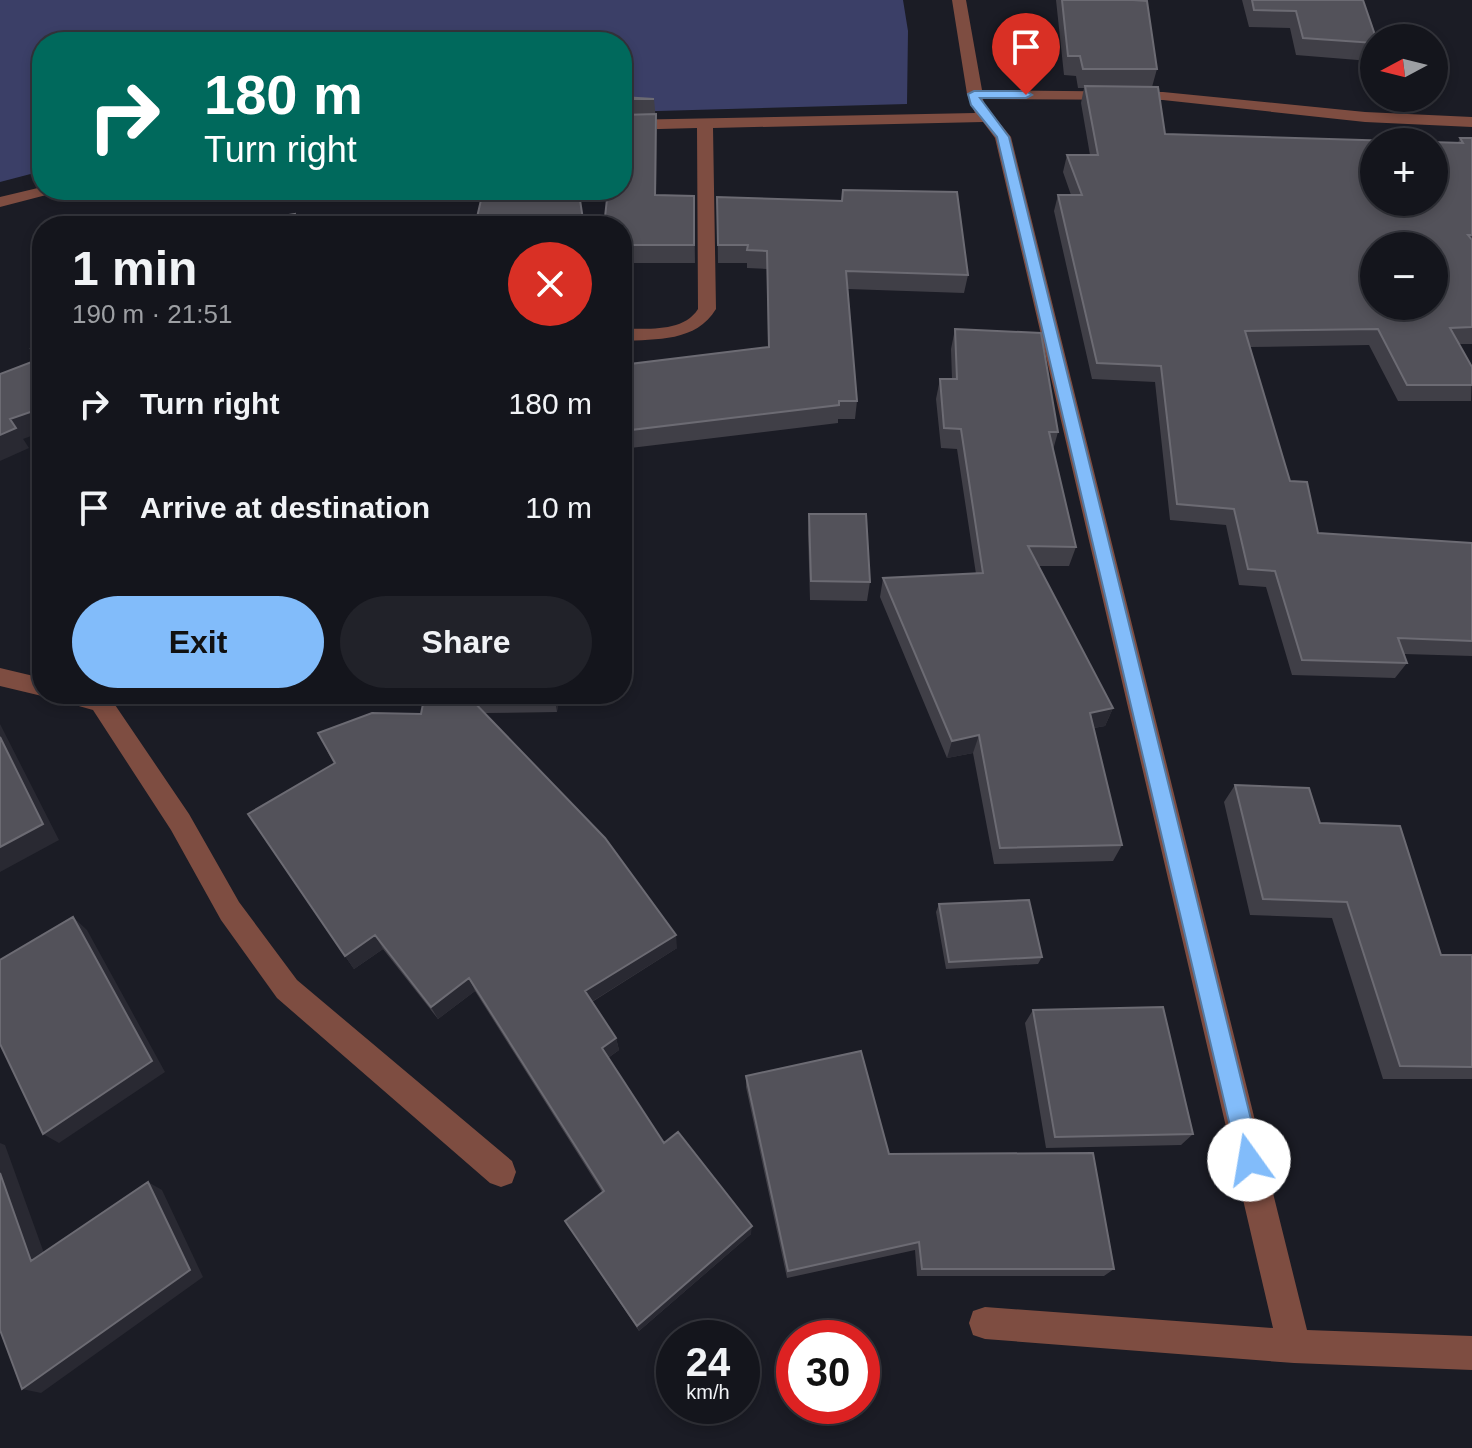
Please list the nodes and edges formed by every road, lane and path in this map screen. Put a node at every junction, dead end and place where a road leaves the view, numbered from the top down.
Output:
1 (959, 0) edge
2 (974, 94) junction
3 (986, 117) junction
4 (1472, 122) edge
5 (705, 123) junction
6 (632, 125) edge
7 (32, 194) edge
8 (0, 202) edge
9 (632, 334) edge
10 (0, 677) edge
11 (32, 685) edge
12 (102, 704) edge
13 (501, 1172) dead end
14 (985, 1323) dead end
15 (1294, 1346) junction
16 (1472, 1353) edge

1 - 2 street
2 - 3 street
2 - 4 street
3 - 5 street
3 - 15 street
5 - 6 street
5 - 9 street
7 - 8 street
10 - 11 street
12 - 13 street
14 - 15 street
15 - 16 street

